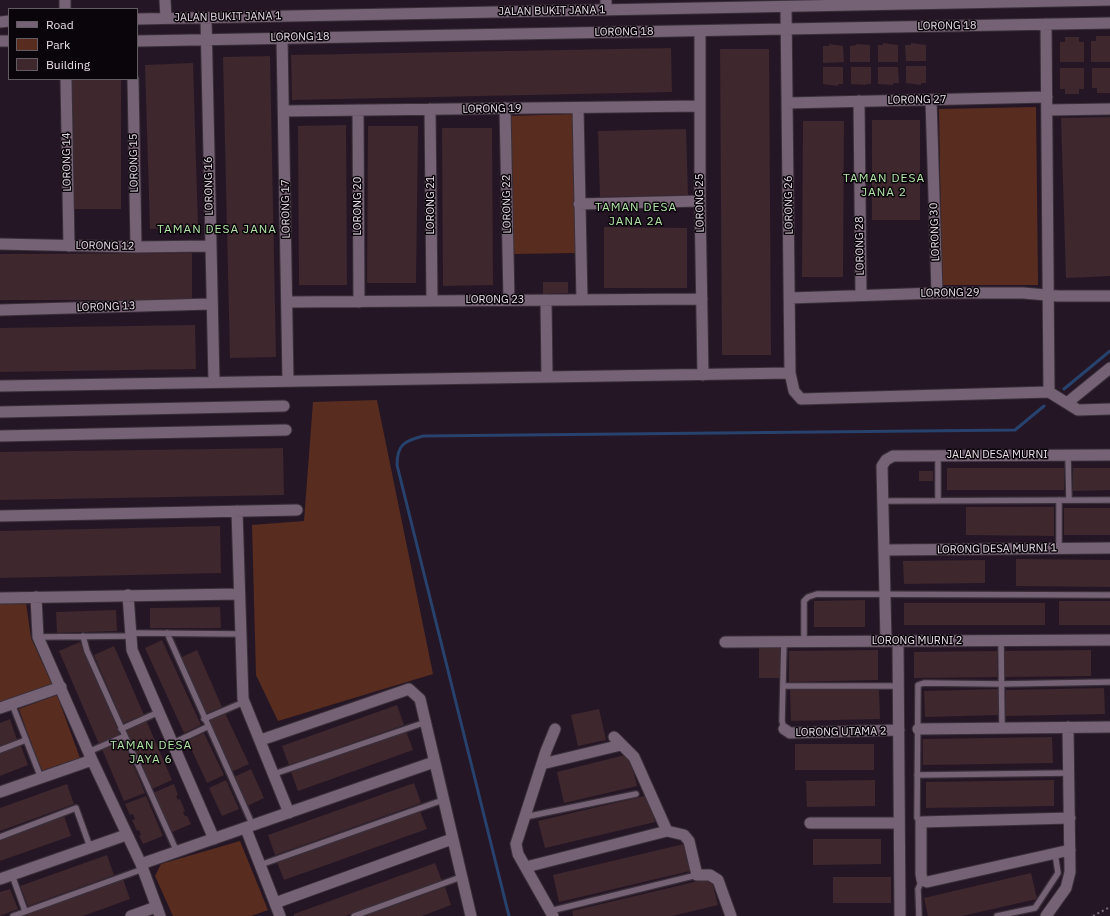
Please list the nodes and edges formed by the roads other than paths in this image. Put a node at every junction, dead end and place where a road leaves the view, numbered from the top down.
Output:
1 (165, 0) edge
2 (1110, 0) edge
3 (712, 4) edge
4 (606, 5) edge
5 (786, 7) junction
6 (166, 18) junction
7 (206, 18) junction
8 (138, 19) edge
9 (1110, 23) edge
10 (1046, 24) junction
11 (786, 29) junction
12 (700, 31) junction
13 (282, 37) junction
14 (207, 38) junction
15 (138, 41) edge
16 (66, 80) edge
17 (133, 80) edge
18 (1046, 97) junction
19 (931, 100) junction
20 (858, 101) junction
21 (787, 103) junction
22 (700, 106) junction
23 (505, 108) junction
24 (578, 108) junction
25 (1110, 109) edge
26 (358, 110) junction
27 (430, 110) junction
28 (1047, 110) junction
29 (284, 111) junction
30 (700, 201) junction
31 (579, 204) junction
32 (0, 244) edge
33 (69, 246) junction
34 (210, 246) junction
35 (136, 247) junction
36 (936, 293) junction
37 (861, 295) junction
38 (1048, 295) junction
39 (1110, 296) edge
40 (790, 298) junction
41 (702, 299) junction
42 (508, 300) junction
43 (546, 300) junction
44 (582, 300) junction
45 (432, 301) junction
46 (288, 302) junction
47 (359, 302) junction
48 (211, 304) junction
49 (0, 310) edge
50 (1110, 368) edge
51 (790, 373) junction
52 (703, 375) junction
53 (547, 377) junction
54 (288, 381) junction
55 (214, 382) junction
56 (0, 386) edge
57 (1049, 392) junction
58 (1067, 403) junction
59 (284, 406) dead end
60 (1110, 409) edge
61 (0, 412) edge
62 (286, 430) dead end
63 (0, 436) edge
64 (1068, 455) junction
65 (1110, 455) edge
66 (938, 456) junction
67 (1059, 500) junction
68 (1069, 500) junction
69 (1110, 500) edge
70 (883, 501) junction
71 (938, 501) junction
72 (297, 510) dead end
73 (237, 511) junction
74 (0, 516) edge
75 (1059, 548) junction
76 (1110, 548) edge
77 (884, 550) junction
78 (239, 594) junction
79 (128, 595) junction
80 (885, 595) junction
81 (1110, 595) edge
82 (36, 597) junction
83 (0, 598) edge
84 (167, 633) junction
85 (241, 634) junction
86 (131, 635) junction
87 (83, 636) junction
88 (38, 637) junction
89 (1001, 640) junction
90 (1110, 640) edge
91 (784, 641) junction
92 (804, 641) junction
93 (886, 641) junction
94 (898, 641) junction
95 (724, 642) dead end
96 (1110, 682) edge
97 (1002, 684) junction
98 (784, 686) junction
99 (898, 686) junction
100 (61, 687) junction
101 (244, 702) junction
102 (12, 704) junction
103 (0, 708) edge
104 (159, 712) junction
105 (204, 719) junction
106 (426, 722) junction
107 (207, 727) junction
108 (1068, 727) junction
109 (1110, 727) edge
110 (1002, 728) junction
111 (121, 729) junction
112 (555, 729) dead end
113 (784, 729) joint
114 (918, 729) junction
115 (899, 730) junction
116 (125, 736) junction
117 (26, 740) junction
118 (261, 740) junction
119 (173, 743) junction
120 (0, 750) edge
121 (90, 756) junction
122 (434, 762) junction
123 (542, 764) junction
124 (1069, 772) junction
125 (274, 774) junction
126 (917, 775) junction
127 (40, 778) junction
128 (0, 792) edge
129 (636, 794) dead end
130 (443, 800) junction
131 (289, 813) junction
132 (525, 817) junction
133 (1070, 818) junction
134 (921, 822) junction
135 (810, 823) dead end
136 (899, 823) junction
137 (250, 827) junction
138 (667, 831) junction
139 (126, 835) junction
140 (0, 837) edge
141 (214, 839) junction
142 (452, 839) junction
143 (90, 847) junction
144 (1070, 850) junction
145 (177, 852) junction
146 (1055, 853) junction
147 (260, 865) junction
148 (142, 867) junction
149 (526, 868) junction
150 (12, 875) junction
151 (697, 875) junction
152 (461, 877) junction
153 (0, 879) edge
154 (922, 880) junction
155 (275, 903) junction
156 (158, 911) edge
157 (25, 912) junction
158 (552, 914) edge
159 (15, 916) edge
160 (131, 916) edge
161 (280, 916) edge
162 (354, 916) edge
163 (471, 916) edge
164 (731, 916) edge
165 (900, 916) edge
166 (919, 916) edge
167 (997, 916) edge
168 (1046, 916) edge

1 - 6 street
2 - 5 street, JALAN BUKIT JANA 1
3 - 4 street, JALAN BUKIT JANA 1
3 - 5 street, JALAN BUKIT JANA 1
4 - 7 street, JALAN BUKIT JANA 1
5 - 11 street, LORONG 26
6 - 7 street, JALAN BUKIT JANA 1
6 - 8 street, JALAN BUKIT JANA 1
7 - 14 street, LORONG 16
9 - 10 street, LORONG 18
10 - 11 street, LORONG 18
10 - 18 street
11 - 12 street, LORONG 18
11 - 21 street, LORONG 26
12 - 13 street, LORONG 18
12 - 22 street, LORONG 25
13 - 14 street, LORONG 18
13 - 29 street, LORONG 17
14 - 15 street, LORONG 18
14 - 34 street, LORONG 16
16 - 33 street, LORONG 14
17 - 35 street, LORONG 15
18 - 19 street, LORONG 27
18 - 28 street
19 - 20 street, LORONG 27
19 - 36 street, LORONG 30
20 - 21 street, LORONG 27
20 - 37 street, LORONG 28
21 - 40 street, LORONG 26
22 - 24 street, LORONG 19
22 - 30 street, LORONG 25
23 - 24 street, LORONG 19
23 - 27 street, LORONG 19
23 - 42 street, LORONG 22
24 - 31 street
25 - 28 street
26 - 27 street, LORONG 19
26 - 29 street, LORONG 19
26 - 47 street, LORONG 20
27 - 45 street, LORONG 21
28 - 38 street
29 - 46 street, LORONG 17
30 - 31 street
30 - 41 street, LORONG 25
31 - 44 street
32 - 33 street, LORONG 12
33 - 35 street, LORONG 12
34 - 35 street, LORONG 12
34 - 48 street, LORONG 16
36 - 37 street, LORONG 29
36 - 38 street, LORONG 29
37 - 40 street, LORONG 29
38 - 39 street, LORONG 29
38 - 57 street
40 - 51 street, LORONG 26
41 - 44 street, LORONG 23
41 - 52 street, LORONG 25
42 - 43 street, LORONG 23
42 - 45 street, LORONG 23
43 - 44 street, LORONG 23
43 - 53 street
45 - 47 street, LORONG 23
46 - 47 street, LORONG 23
46 - 54 street, LORONG 17
48 - 49 street, LORONG 13
48 - 55 street, LORONG 16
50 - 58 street
51 - 52 street
51 - 57 street, LORONG 26
52 - 53 street
53 - 54 street
54 - 55 street
55 - 56 street
57 - 58 street
58 - 60 street
59 - 61 street
62 - 63 street
64 - 65 street, JALAN DESA MURNI
64 - 66 street, JALAN DESA MURNI
64 - 68 lane
66 - 70 street, JALAN DESA MURNI
66 - 71 lane
67 - 68 lane
67 - 71 lane
67 - 75 lane
68 - 69 lane
70 - 71 lane
70 - 77 street
72 - 73 street
73 - 74 street
73 - 78 street
75 - 76 street, LORONG DESA MURNI 1
75 - 77 street, LORONG DESA MURNI 1
77 - 80 street
78 - 79 street
78 - 85 street
79 - 82 street
79 - 86 street
80 - 81 lane
80 - 92 lane
80 - 93 street
82 - 83 street
82 - 88 street
84 - 85 lane
84 - 86 lane
84 - 105 lane
85 - 101 street
86 - 87 lane
86 - 104 street
87 - 88 lane
87 - 111 lane
88 - 100 street
89 - 90 street, LORONG MURNI 2
89 - 94 street, LORONG MURNI 2
89 - 97 lane
91 - 92 street, LORONG MURNI 2
91 - 95 street, LORONG MURNI 2
91 - 98 lane
92 - 93 street, LORONG MURNI 2
93 - 94 street, LORONG MURNI 2
94 - 99 street
96 - 97 lane
97 - 110 lane
97 - 114 lane
98 - 99 lane
98 - 113 lane
99 - 115 street
100 - 102 street
100 - 121 street
101 - 105 lane
101 - 118 street
102 - 103 street
102 - 117 lane
104 - 111 lane
104 - 119 street
105 - 107 lane
106 - 118 street
106 - 122 street
106 - 125 lane
107 - 119 lane
107 - 137 lane
108 - 109 street
108 - 110 street
108 - 124 street
110 - 114 street
111 - 116 lane
112 - 123 street
113 - 115 street, LORONG UTAMA 2
114 - 126 lane
115 - 136 street
116 - 121 lane
116 - 145 lane
117 - 120 lane
117 - 127 lane
118 - 125 street
119 - 141 street
121 - 127 street
121 - 139 street
122 - 130 street
122 - 131 street
123 - 132 street
123 - 138 street
124 - 126 lane
124 - 133 street
125 - 131 street
126 - 134 lane
127 - 128 street
129 - 132 lane
130 - 142 street
130 - 147 lane
131 - 137 street
132 - 149 street
133 - 134 street
133 - 144 street
134 - 154 street
135 - 136 street
136 - 165 street
137 - 141 street
137 - 147 street
138 - 149 street
138 - 151 street
139 - 143 street
139 - 148 street
140 - 143 lane
141 - 145 street
142 - 152 street
142 - 155 street
143 - 150 street
144 - 146 street
144 - 168 street
145 - 148 street
146 - 154 street
146 - 167 lane
147 - 155 street
148 - 156 street
148 - 157 lane
149 - 158 street
150 - 153 street
150 - 157 lane
151 - 158 lane
151 - 164 street
152 - 162 lane
152 - 163 street
154 - 166 lane
155 - 161 street
156 - 160 street
157 - 159 lane

